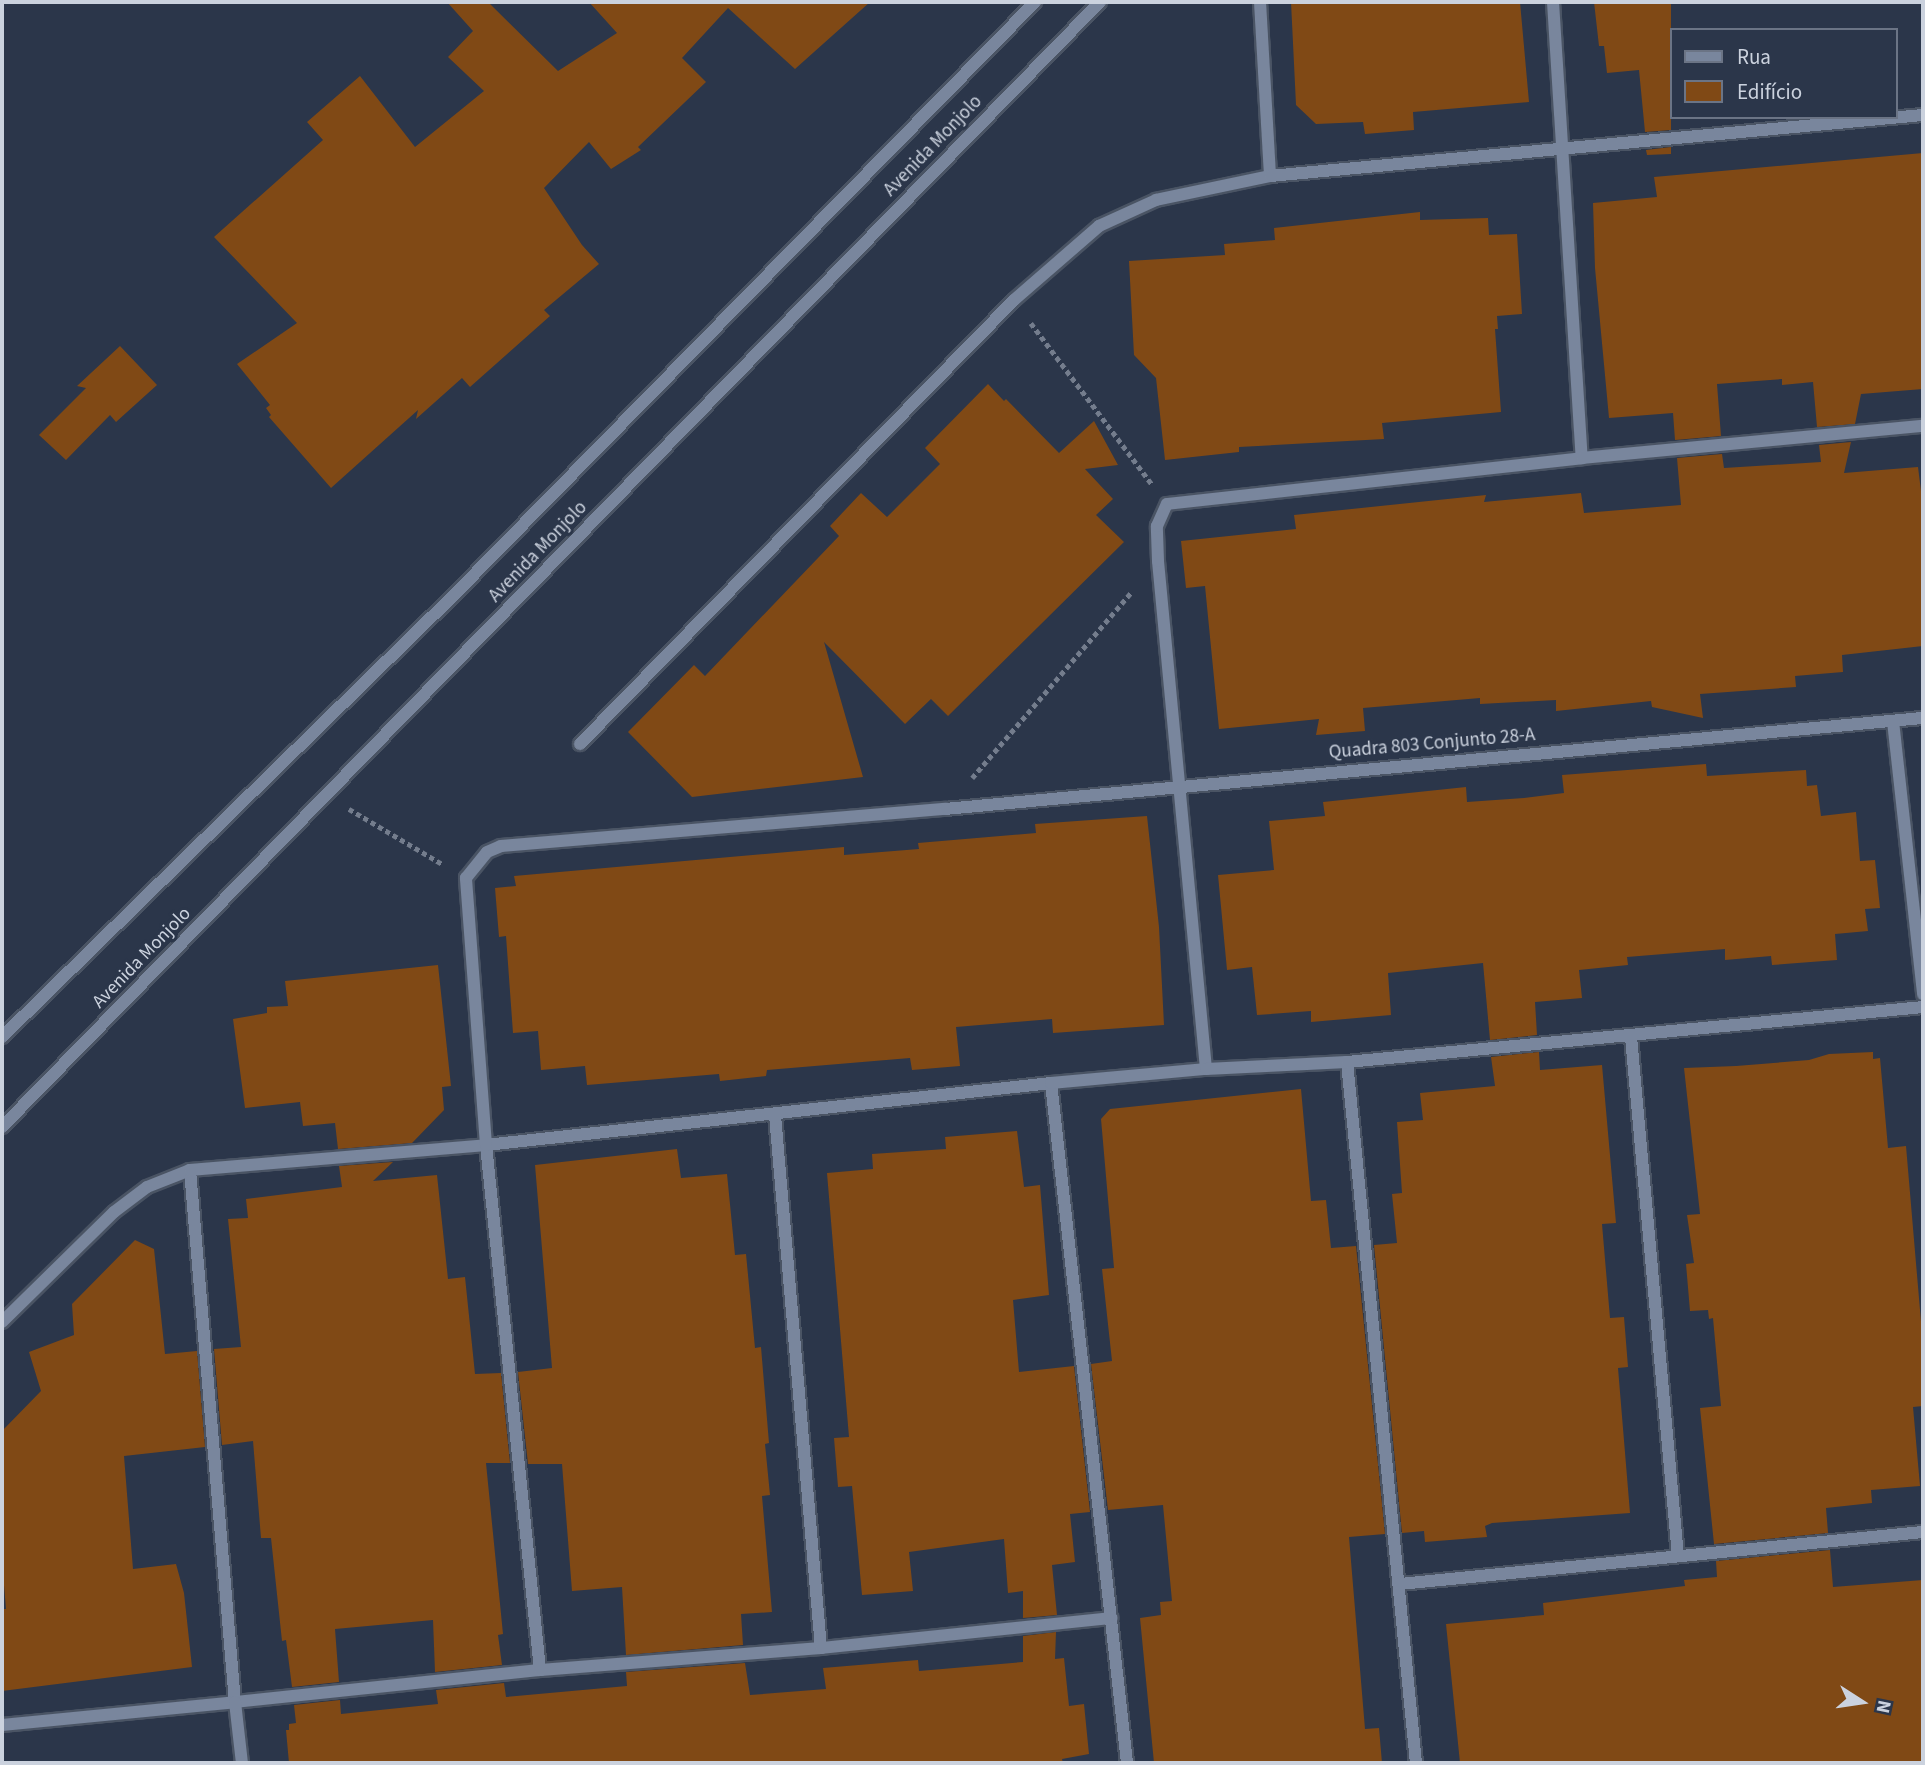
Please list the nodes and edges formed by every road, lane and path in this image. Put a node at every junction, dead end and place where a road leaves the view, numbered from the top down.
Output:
1 (1035, 2) edge
2 (1100, 2) edge
3 (1260, 2) edge
4 (1553, 2) edge
5 (1923, 115) edge
6 (1897, 117) edge
7 (1879, 119) edge
8 (1562, 148) junction
9 (1270, 176) junction
10 (1014, 300) junction
11 (1923, 426) edge
12 (1582, 458) junction
13 (1167, 504) junction
14 (1158, 561) junction
15 (1923, 718) edge
16 (1893, 721) junction
17 (580, 744) dead end
18 (1177, 788) junction
19 (327, 796) junction
20 (945, 809) junction
21 (466, 878) junction
22 (1923, 994) edge
23 (1923, 1007) edge
24 (2, 1037) edge
25 (1631, 1037) junction
26 (1347, 1062) junction
27 (1206, 1069) junction
28 (1051, 1083) junction
29 (775, 1115) junction
30 (2, 1127) edge
31 (486, 1145) junction
32 (190, 1170) junction
33 (2, 1322) edge
34 (1923, 1532) edge
35 (1678, 1556) junction
36 (1399, 1584) junction
37 (1111, 1618) junction
38 (821, 1648) junction
39 (540, 1670) junction
40 (235, 1702) junction
41 (2, 1725) edge
42 (242, 1763) edge
43 (1127, 1763) edge
44 (1416, 1763) edge

1 - 24 street
2 - 19 street, Avenida Monjolo
3 - 9 street
4 - 8 street
5 - 6 street
7 - 8 street
8 - 9 street
8 - 12 street
9 - 10 street
10 - 13 path
10 - 17 street
11 - 12 street
12 - 13 street
13 - 14 street
14 - 18 street
14 - 20 path
15 - 16 street, Quadra 803 Conjunto 28-A
16 - 18 street, Quadra 803 Conjunto 28-A
16 - 22 street
18 - 20 street, Quadra 803 Conjunto 28-A
18 - 27 street
19 - 21 path
19 - 30 street, Avenida Monjolo
20 - 21 street, Quadra 803 Conjunto 28-A
21 - 31 street
23 - 25 street
25 - 26 street
25 - 35 street
26 - 27 street
26 - 36 street
27 - 28 street
28 - 29 street
28 - 37 street
29 - 31 street
29 - 38 street
31 - 32 street
31 - 39 street
32 - 33 street
32 - 40 street
34 - 35 street
35 - 36 street
36 - 44 street
37 - 38 street
37 - 43 street
38 - 39 street
39 - 40 street
40 - 41 street
40 - 42 street

